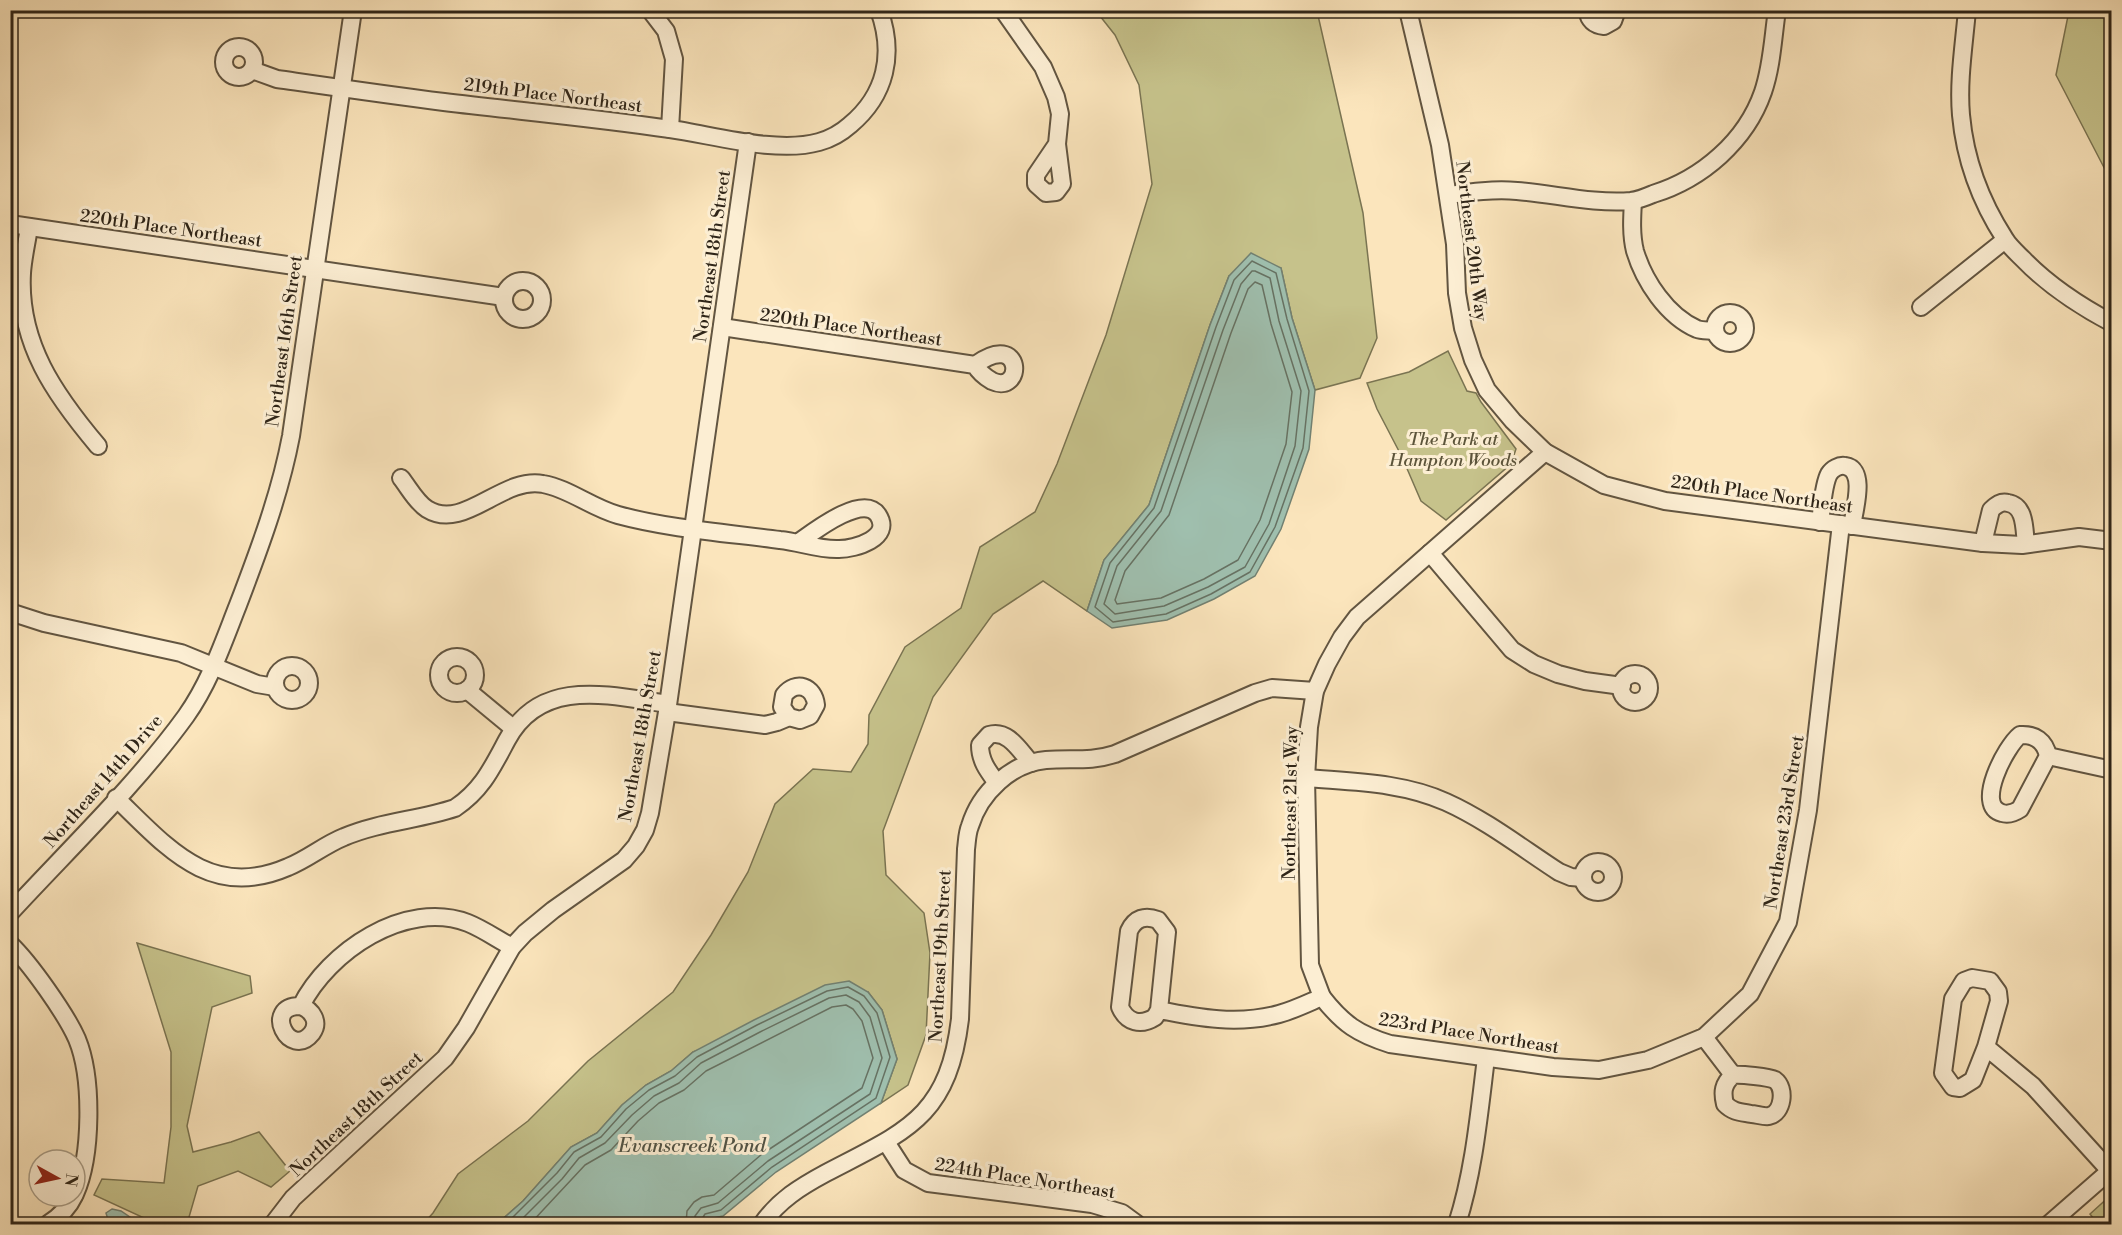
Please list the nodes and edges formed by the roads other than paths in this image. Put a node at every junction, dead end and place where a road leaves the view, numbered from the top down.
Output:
1 (353, 10) edge
2 (650, 10) edge
3 (879, 10) edge
4 (1003, 10) edge
5 (1408, 10) edge
6 (1587, 10) edge
7 (1617, 10) edge
8 (1777, 10) edge
9 (1967, 10) edge
10 (252, 70) dead end
11 (342, 88) junction
12 (670, 129) junction
13 (748, 142) junction
14 (1057, 144) dead end
15 (1449, 195) junction
16 (1633, 201) junction
17 (10, 224) edge
18 (29, 227) junction
19 (2005, 240) junction
20 (314, 268) junction
21 (504, 297) dead end
22 (1921, 307) dead end
23 (2112, 323) edge
24 (722, 327) junction
25 (1715, 331) dead end
26 (975, 365) dead end
27 (98, 446) dead end
28 (1545, 452) junction
29 (401, 478) dead end
30 (1820, 522) junction
31 (1846, 525) junction
32 (692, 528) junction
33 (799, 542) dead end
34 (2112, 542) edge
35 (1983, 543) junction
36 (2026, 544) junction
37 (1430, 553) junction
38 (10, 612) edge
39 (214, 668) junction
40 (1622, 686) dead end
41 (275, 687) dead end
42 (467, 690) dead end
43 (1316, 691) junction
44 (668, 708) junction
45 (789, 717) dead end
46 (513, 728) junction
47 (2048, 756) junction
48 (1031, 763) junction
49 (2112, 770) edge
50 (1306, 778) junction
51 (1003, 779) junction
52 (116, 798) junction
53 (1583, 878) dead end
54 (10, 913) edge
55 (10, 944) edge
56 (512, 947) junction
57 (1322, 997) junction
58 (301, 1006) dead end
59 (1159, 1010) junction
60 (1704, 1037) junction
61 (1986, 1047) junction
62 (1486, 1058) junction
63 (1648, 1060) joint
64 (1733, 1075) dead end
65 (886, 1142) junction
66 (85, 1148) edge
67 (2111, 1170) edge
68 (67, 1208) edge
69 (48, 1224) edge
70 (273, 1224) edge
71 (762, 1224) edge
72 (1137, 1224) edge
73 (1457, 1224) edge
74 (2049, 1224) edge

1 - 11 street, Northeast 16th Street
2 - 12 street
3 - 13 street, 219th Place Northeast
4 - 14 street
5 - 15 street, Northeast 20th Way
6 - 7 street
8 - 16 street
9 - 19 street
10 - 11 street, 219th Place Northeast
11 - 12 street, 219th Place Northeast
11 - 20 street, Northeast 16th Street
12 - 13 street, 219th Place Northeast
13 - 24 street, Northeast 18th Street
15 - 16 street
15 - 28 street, Northeast 20th Way
16 - 25 street
17 - 18 street, 220th Place Northeast
18 - 20 street, 220th Place Northeast
18 - 27 street
19 - 22 street
19 - 23 street
20 - 21 street, 220th Place Northeast
20 - 39 street, Northeast 16th Street
24 - 26 street, 220th Place Northeast
24 - 32 street, Northeast 18th Street
28 - 30 street, 220th Place Northeast
28 - 37 street, Northeast 21st Way
29 - 32 street
30 - 31 street, 220th Place Northeast
30 - 31 street, Northeast 23rd Street
31 - 35 street, 220th Place Northeast
31 - 60 street, Northeast 23rd Street
32 - 33 street
32 - 44 street, Northeast 18th Street
34 - 36 street, 220th Place Northeast
35 - 36 street, 220th Place Northeast
35 - 36 street
37 - 40 street
37 - 43 street, Northeast 21st Way
38 - 39 street
39 - 41 street
39 - 52 street, Northeast 14th Drive
42 - 46 street
43 - 48 street
43 - 50 street, Northeast 21st Way
44 - 45 street
44 - 46 street
44 - 56 street, Northeast 18th Street
46 - 52 street
47 - 47 street
47 - 49 street
48 - 51 street
48 - 51 street
50 - 53 street
50 - 57 street, Northeast 21st Way
51 - 65 street, Northeast 19th Street
52 - 54 street, Northeast 14th Drive
55 - 66 street
56 - 58 street
56 - 70 street, Northeast 18th Street
57 - 59 street
57 - 62 street, 223rd Place Northeast
59 - 59 street
60 - 63 street, Northeast 23rd Street
60 - 64 street
61 - 61 street
61 - 67 street
62 - 63 street, 223rd Place Northeast
62 - 73 street
65 - 71 street, Northeast 19th Street
65 - 72 street, 224th Place Northeast
67 - 74 street
68 - 69 street

